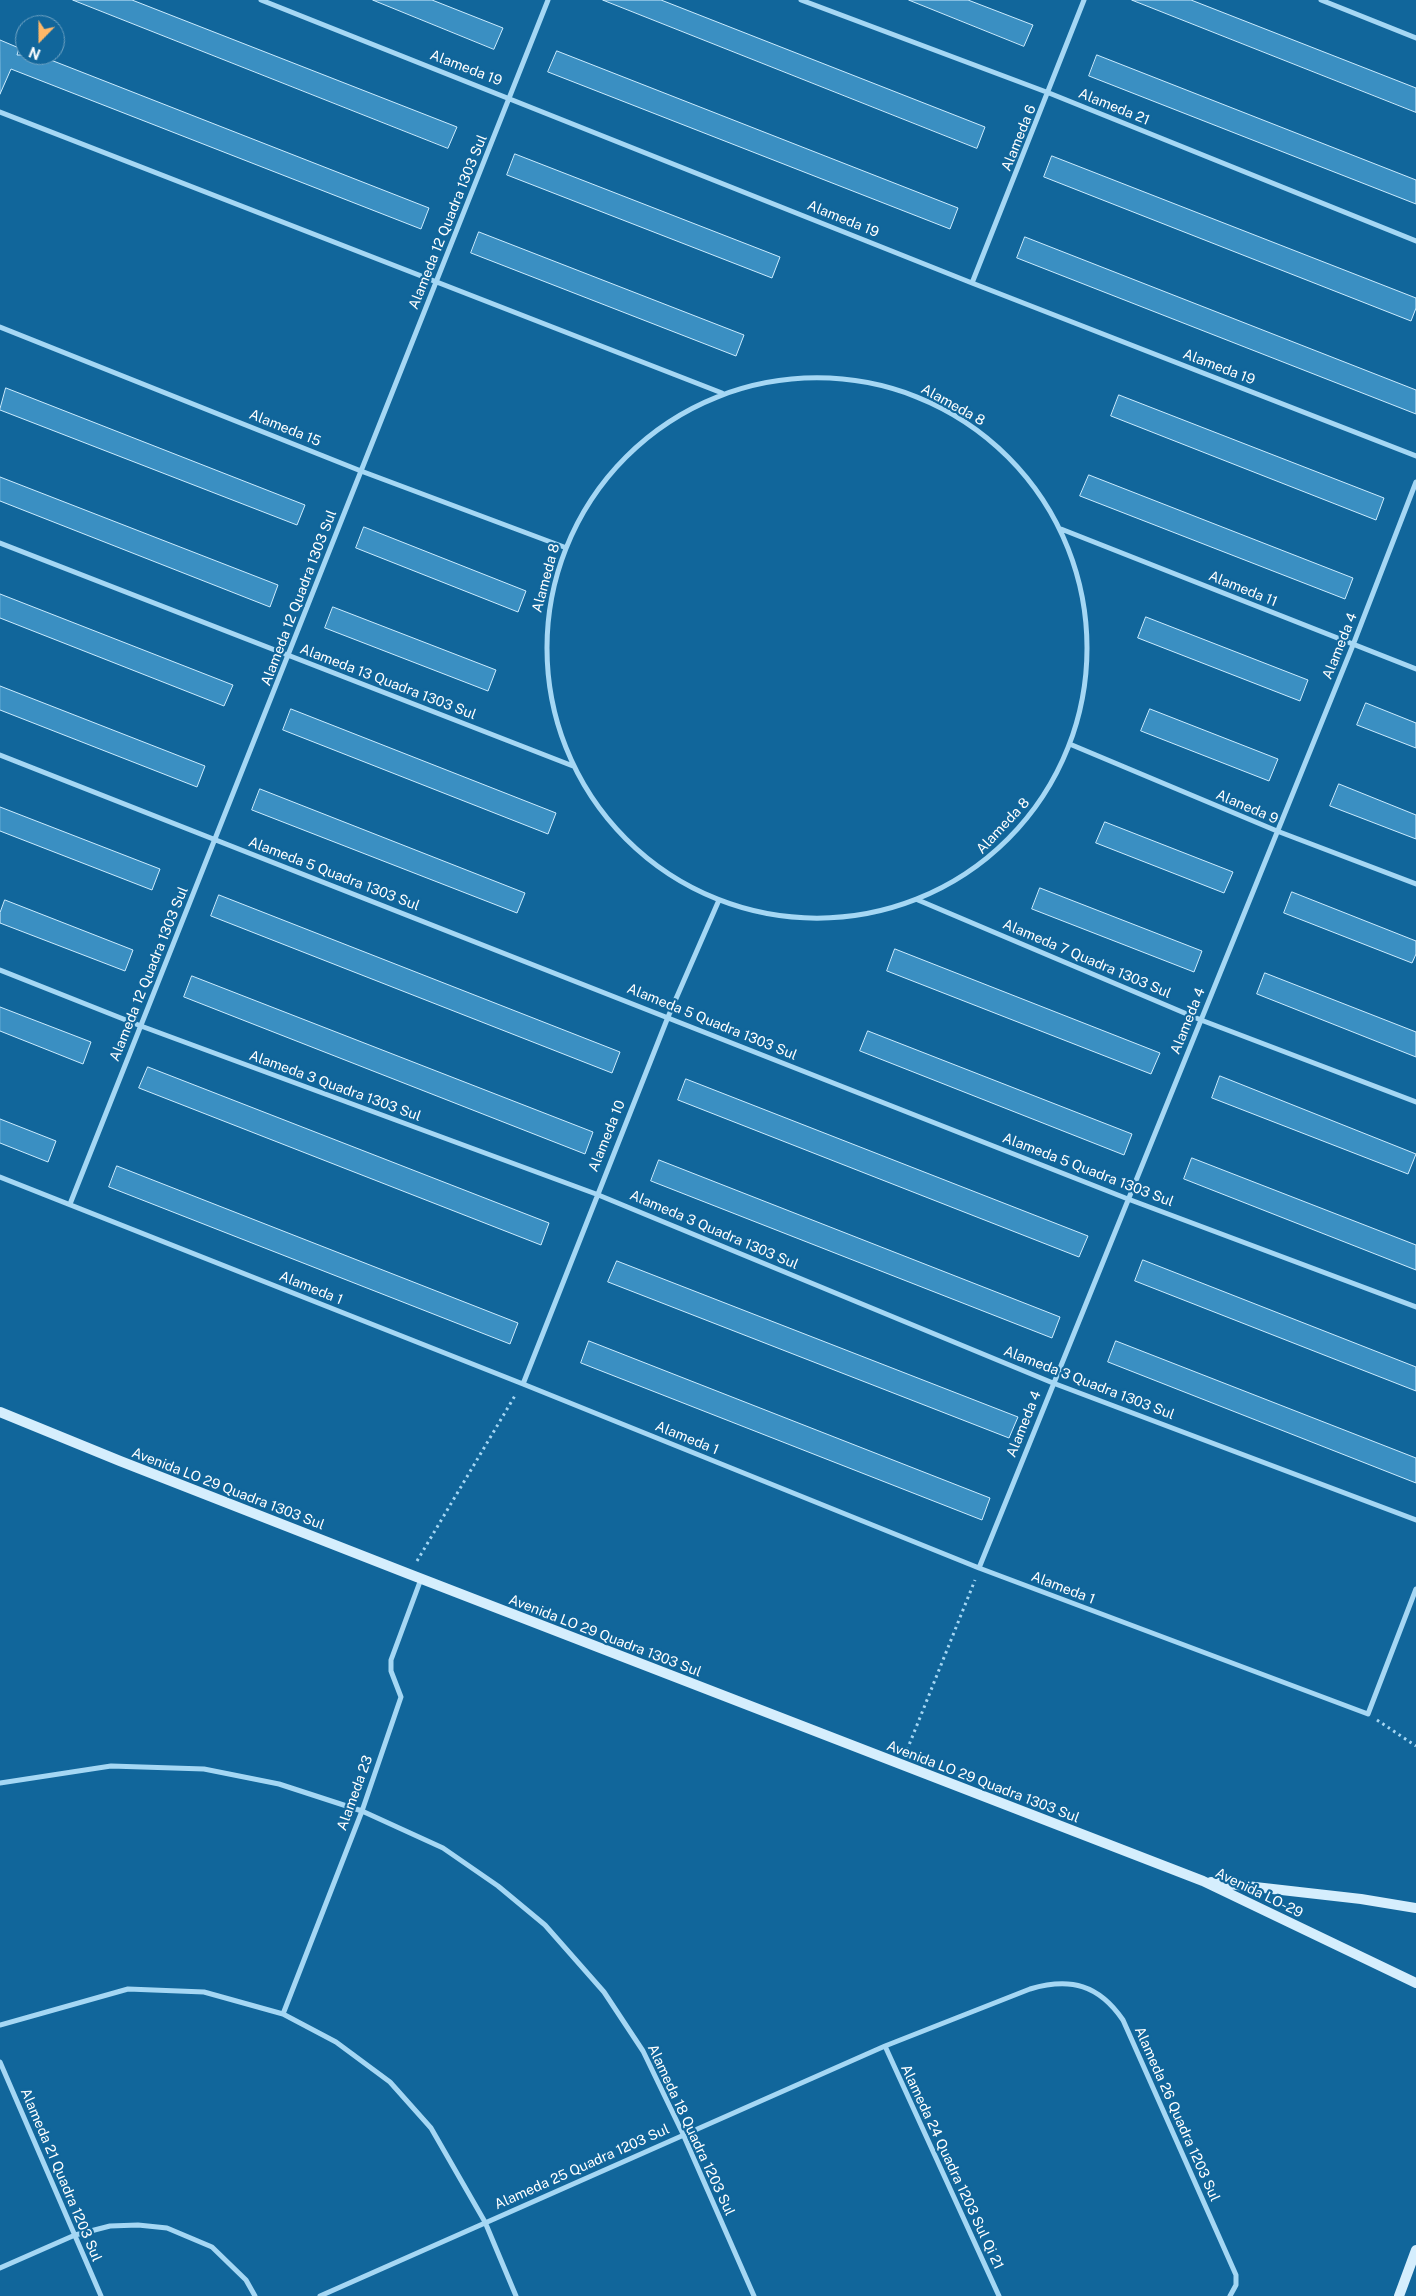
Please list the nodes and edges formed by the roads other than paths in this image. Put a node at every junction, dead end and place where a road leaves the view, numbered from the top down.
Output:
1 (262, 0) edge
2 (548, 0) edge
3 (801, 0) edge
4 (1084, 0) edge
5 (1321, 0) edge
6 (1416, 38) edge
7 (1049, 93) junction
8 (511, 98) junction
9 (0, 112) edge
10 (1416, 241) edge
11 (435, 282) junction
12 (972, 283) junction
13 (0, 327) edge
14 (722, 393) junction
15 (1416, 456) edge
16 (361, 471) junction
17 (1416, 482) edge
18 (1062, 529) junction
19 (0, 543) edge
20 (564, 547) junction
21 (1353, 645) junction
22 (289, 655) junction
23 (1416, 669) edge
24 (1072, 745) junction
25 (0, 756) edge
26 (573, 766) junction
27 (1276, 831) junction
28 (216, 840) junction
29 (1416, 884) edge
30 (720, 900) junction
31 (918, 900) junction
32 (0, 970) edge
33 (668, 1017) junction
34 (1201, 1020) junction
35 (140, 1026) junction
36 (1416, 1102) edge
37 (0, 1177) edge
38 (596, 1194) junction
39 (1128, 1198) junction
40 (70, 1204) junction
41 (1416, 1307) edge
42 (1053, 1383) junction
43 (522, 1384) junction
44 (0, 1412) edge
45 (1416, 1520) edge
46 (979, 1568) junction
47 (421, 1579) junction
48 (1416, 1589) edge
49 (0, 1783) edge
50 (362, 1811) junction
51 (1203, 1881) junction
52 (1416, 1908) edge
53 (1051, 1983) joint
54 (1416, 1983) edge
55 (283, 2014) junction
56 (0, 2025) edge
57 (885, 2046) junction
58 (0, 2062) edge
59 (683, 2134) junction
60 (485, 2222) junction
61 (74, 2235) junction
62 (1416, 2250) edge
63 (0, 2268) edge
64 (101, 2296) edge
65 (255, 2296) edge
66 (320, 2296) edge
67 (516, 2296) edge
68 (754, 2296) edge
69 (999, 2296) edge
70 (1230, 2296) edge
71 (1399, 2296) edge

1 - 8 street, Alameda 19
2 - 8 street, Alameda 12 Quadra 1303 Sul
3 - 7 street, Alameda 21
4 - 7 street, Alameda 6
5 - 6 street
7 - 10 street, Alameda 21
7 - 12 street, Alameda 6
8 - 11 street, Alameda 12 Quadra 1303 Sul
8 - 12 street, Alameda 19
9 - 11 street
11 - 14 street
11 - 16 street, Alameda 12 Quadra 1303 Sul
12 - 15 street, Alameda 19
13 - 16 street, Alameda 15
14 - 18 street, Alameda 8
14 - 20 street, Alameda 8
16 - 20 street, Alameda 15
16 - 22 street, Alameda 12 Quadra 1303 Sul
17 - 21 street, Alameda 4
18 - 21 street, Alameda 11
18 - 24 street, Alameda 8
19 - 22 street, Alameda 13 Quadra 1303 Sul
20 - 26 street, Alameda 8
21 - 23 street, Alameda 11
21 - 27 street, Alameda 4
22 - 26 street, Alameda 13 Quadra 1303 Sul
22 - 28 street, Alameda 12 Quadra 1303 Sul
24 - 27 street, Alaneda 9
24 - 31 street, Alameda 8
25 - 28 street, Alameda 5 Quadra 1303 Sul
26 - 30 street, Alameda 8
27 - 29 street, Alaneda 9
27 - 34 street, Alameda 4
28 - 33 street, Alameda 5 Quadra 1303 Sul
28 - 35 street, Alameda 12 Quadra 1303 Sul
30 - 31 street, Alameda 8
30 - 33 street, Alameda 10
31 - 34 street, Alameda 7 Quadra 1303 Sul
32 - 35 street, Alameda 3 Quadra 1303 Sul
33 - 38 street, Alameda 10
33 - 39 street, Alameda 5 Quadra 1303 Sul
34 - 36 street, Alameda 7 Quadra 1303 Sul
34 - 39 street, Alameda 4
35 - 38 street, Alameda 3 Quadra 1303 Sul
35 - 40 street, Alameda 12 Quadra 1303 Sul
37 - 40 street, Alameda 1
38 - 42 street, Alameda 3 Quadra 1303 Sul
38 - 43 street, Alameda 10
39 - 41 street, Alameda 5 Quadra 1303 Sul
39 - 42 street, Alameda 4
40 - 43 street, Alameda 1
42 - 45 street, Alameda 3 Quadra 1303 Sul
42 - 46 street, Alameda 4
43 - 46 street, Alameda 1
44 - 47 street, Avenida LO 29 Quadra 1303 Sul
46 - 48 street, Alameda 1
47 - 50 street, Alameda 23
47 - 51 street, Avenida LO 29 Quadra 1303 Sul
49 - 50 street, Alameda 18 Quadra 1203 Sul
50 - 55 street, Alameda 23
50 - 59 street, Alameda 18 Quadra 1203 Sul
51 - 52 street, Avenida LO-29
51 - 54 street, Avenida LO-29
53 - 57 street, Alameda 25 Quadra 1203 Sul
53 - 70 street, Alameda 26 Quadra 1203 Sul
55 - 56 street
55 - 60 street
57 - 59 street, Alameda 25 Quadra 1203 Sul
57 - 69 street, Alameda 24 Quadra 1203 Sul Qi 21
58 - 61 street, Alameda 21 Quadra 1203 Sul
59 - 60 street, Alameda 25 Quadra 1203 Sul
59 - 68 street, Alameda 18 Quadra 1203 Sul
60 - 66 street, Alameda 25 Quadra 1203 Sul
60 - 67 street
61 - 63 street
61 - 64 street, Alameda 21 Quadra 1203 Sul
61 - 65 street
62 - 71 street

